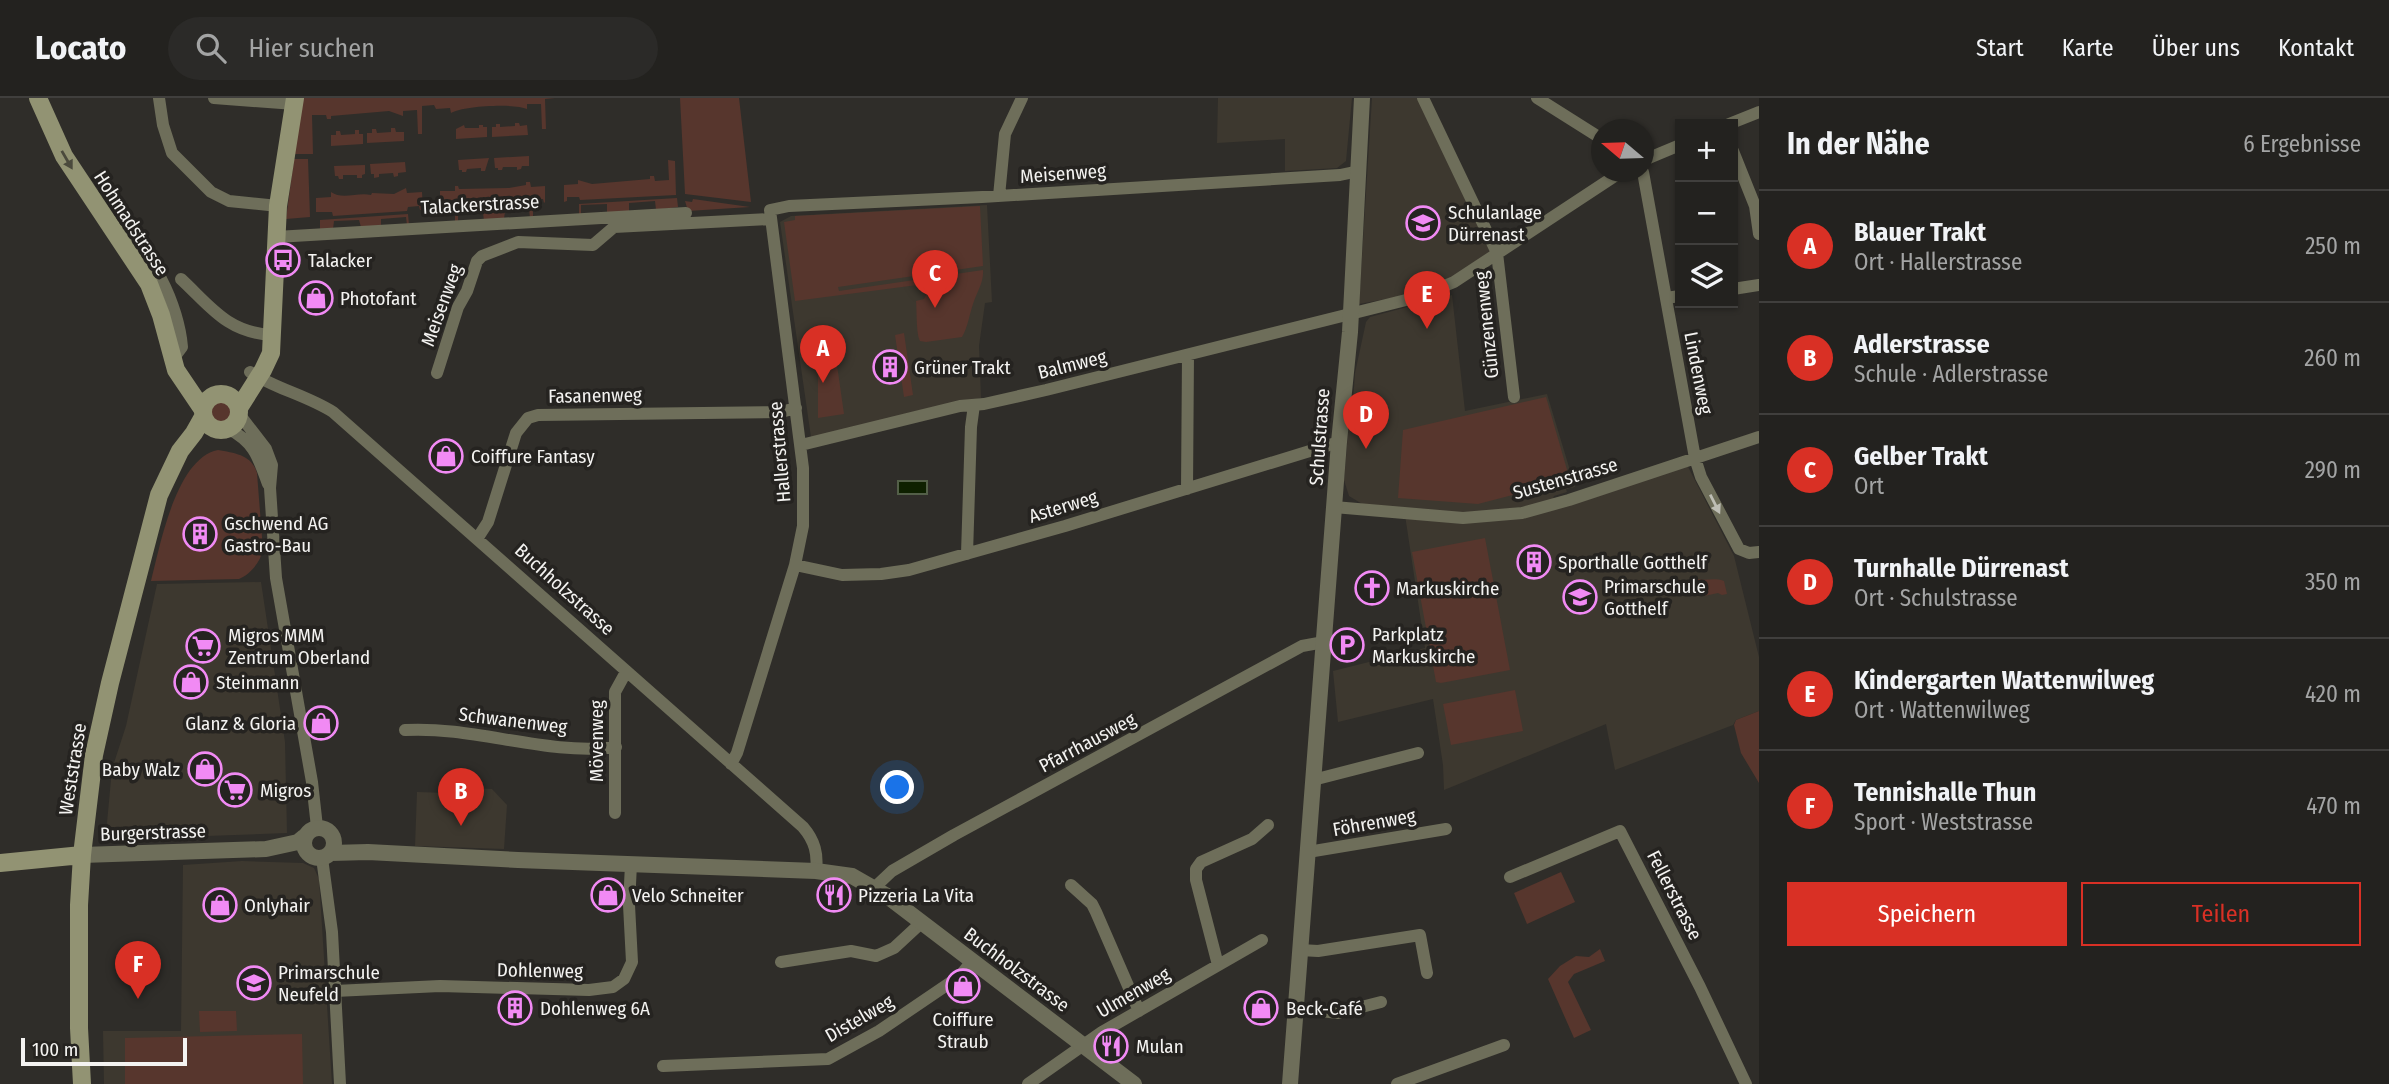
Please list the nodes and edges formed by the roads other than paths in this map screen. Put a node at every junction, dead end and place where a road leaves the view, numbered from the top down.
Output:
1 (38, 98) edge
2 (159, 98) edge
3 (214, 98) edge
4 (1022, 98) edge
5 (1362, 98) edge
6 (1423, 98) edge
7 (1537, 98) edge
8 (295, 101) edge
9 (1759, 111) edge
10 (1738, 120) edge
11 (1591, 132) edge
12 (1675, 147) edge
13 (1654, 156) edge
14 (1738, 162) edge
15 (1359, 171) junction
16 (1605, 182) edge
17 (1645, 182) edge
18 (999, 196) junction
19 (1757, 205) edge
20 (278, 206) junction
21 (686, 213) dead end
22 (770, 215) junction
23 (112, 228) junction
24 (1759, 234) edge
25 (276, 237) junction
26 (1497, 253) junction
27 (181, 279) dead end
28 (1759, 285) edge
29 (1738, 288) edge
30 (1675, 297) edge
31 (1666, 298) junction
32 (1351, 313) junction
33 (271, 335) junction
34 (178, 353) junction
35 (1188, 355) junction
36 (437, 373) dead end
37 (254, 375) junction
38 (223, 394) junction
39 (1514, 397) dead end
40 (974, 405) junction
41 (796, 408) junction
42 (239, 411) junction
43 (203, 413) junction
44 (224, 430) junction
45 (1759, 437) edge
46 (1339, 442) junction
47 (800, 445) junction
48 (1695, 458) junction
49 (170, 470) junction
50 (270, 488) junction
51 (1187, 489) junction
52 (1334, 507) junction
53 (477, 539) junction
54 (1759, 552) edge
55 (967, 554) junction
56 (795, 565) junction
57 (1324, 642) junction
58 (626, 672) junction
59 (405, 730) dead end
60 (616, 747) junction
61 (1418, 753) dead end
62 (731, 764) junction
63 (1313, 779) junction
64 (615, 813) dead end
65 (1268, 825) dead end
66 (1446, 829) dead end
67 (318, 833) junction
68 (266, 849) junction
69 (368, 852) junction
70 (1307, 852) junction
71 (82, 855) junction
72 (321, 855) junction
73 (0, 863) edge
74 (631, 864) junction
75 (816, 871) junction
76 (1510, 877) dead end
77 (1071, 885) dead end
78 (874, 888) junction
79 (921, 923) junction
80 (1424, 928) dead end
81 (1262, 940) dead end
82 (1304, 950) junction
83 (972, 961) junction
84 (781, 962) dead end
85 (1218, 965) junction
86 (1427, 973) dead end
87 (335, 991) junction
88 (1381, 1002) dead end
89 (1296, 1008) junction
90 (1139, 1011) junction
91 (1504, 1045) dead end
92 (1084, 1046) junction
93 (663, 1066) dead end
94 (82, 1084) edge
95 (340, 1084) edge
96 (1028, 1084) edge
97 (1134, 1084) edge
98 (1290, 1084) edge
99 (1397, 1084) edge
100 (1746, 1084) edge

1 -> 23 main road, Hohmadstrasse
2 - 20 street
3 - 8 street
4 - 18 street
5 - 15 street, Schulstrasse
6 - 26 street, Günzenenweg
7 - 11 street
8 - 20 main road
9 - 10 street
12 - 13 street
14 - 19 street
15 - 18 street, Meisenweg
15 - 32 street, Schulstrasse
16 - 26 street, Balmweg
17 - 31 street, Lindenweg
18 - 22 street, Meisenweg
19 - 24 street
20 - 25 main road
21 - 25 street, Talackerstrasse
22 - 36 street, Meisenweg
22 - 41 street, Hallerstrasse
23 - 34 main road, Hohmadstrasse
23 - 34 street
25 - 33 main road
26 - 32 street, Balmweg
26 - 39 street, Günzenenweg
27 - 33 street
28 - 29 street
30 - 31 street
31 - 48 street, Lindenweg
32 - 35 street, Balmweg
32 - 46 street, Schulstrasse
33 - 37 main road
34 - 43 main road, Hohmadstrasse
35 - 40 street, Balmweg
35 - 51 street
37 - 38 main road
37 - 42 main road
37 - 53 street, Buchholzstrasse
38 - 42 main road
38 - 43 main road
40 - 47 street, Balmweg
40 - 55 street
41 - 47 street, Hallerstrasse
41 - 53 street, Fasanenweg
42 - 44 main road
42 - 50 street
43 - 44 main road
43 - 49 main road, Weststrasse
44 - 49 main road, Weststrasse
44 - 50 street
45 - 48 street, Sustenstrasse
46 - 51 street, Asterweg
46 - 52 street, Schulstrasse
47 - 56 street, Hallerstrasse
48 - 52 street, Sustenstrasse
48 -> 54 street, Lindenweg
49 - 71 main road, Weststrasse
50 - 67 street
51 - 55 street, Asterweg
52 - 57 street, Schulstrasse
53 - 58 street, Buchholzstrasse
55 - 56 street, Asterweg
56 - 62 street, Hallerstrasse
57 - 63 street, Schulstrasse
57 - 78 street, Pfarrhausweg
58 - 60 street, Mövenweg
58 - 62 street, Buchholzstrasse
59 - 60 street, Schwanenweg
60 - 64 street, Mövenweg
61 - 63 street
62 - 75 street, Buchholzstrasse
63 - 70 street, Schulstrasse
65 - 85 street
66 - 70 street, Föhrenweg
67 - 68 street, Burgerstrasse
67 - 69 street
67 - 72 street
67 - 72 street
68 - 71 street, Burgerstrasse
68 - 72 street, Burgerstrasse
69 - 72 street, Burgerstrasse
69 - 74 street, Burgerstrasse
70 - 82 street, Schulstrasse
71 - 73 main road, Burgerstrasse
71 - 94 main road, Weststrasse
72 - 87 street
74 - 75 street, Buchholzstrasse
74 - 87 street, Dohlenweg
75 - 78 street, Buchholzstrasse
76 - 100 street, Fellerstrasse
77 - 90 street
78 - 79 street, Buchholzstrasse
79 - 83 street, Buchholzstrasse
79 - 84 street
80 - 82 street
81 - 85 street, Ulmenweg
82 - 86 street
82 - 89 street, Schulstrasse
83 - 92 street, Buchholzstrasse
83 - 93 street, Distelweg
85 - 90 street, Ulmenweg
87 - 95 street
88 - 89 street
89 - 98 street, Schulstrasse
90 - 92 street, Ulmenweg
91 - 99 street
92 - 96 street, Ulmenweg
92 - 97 street, Buchholzstrasse

